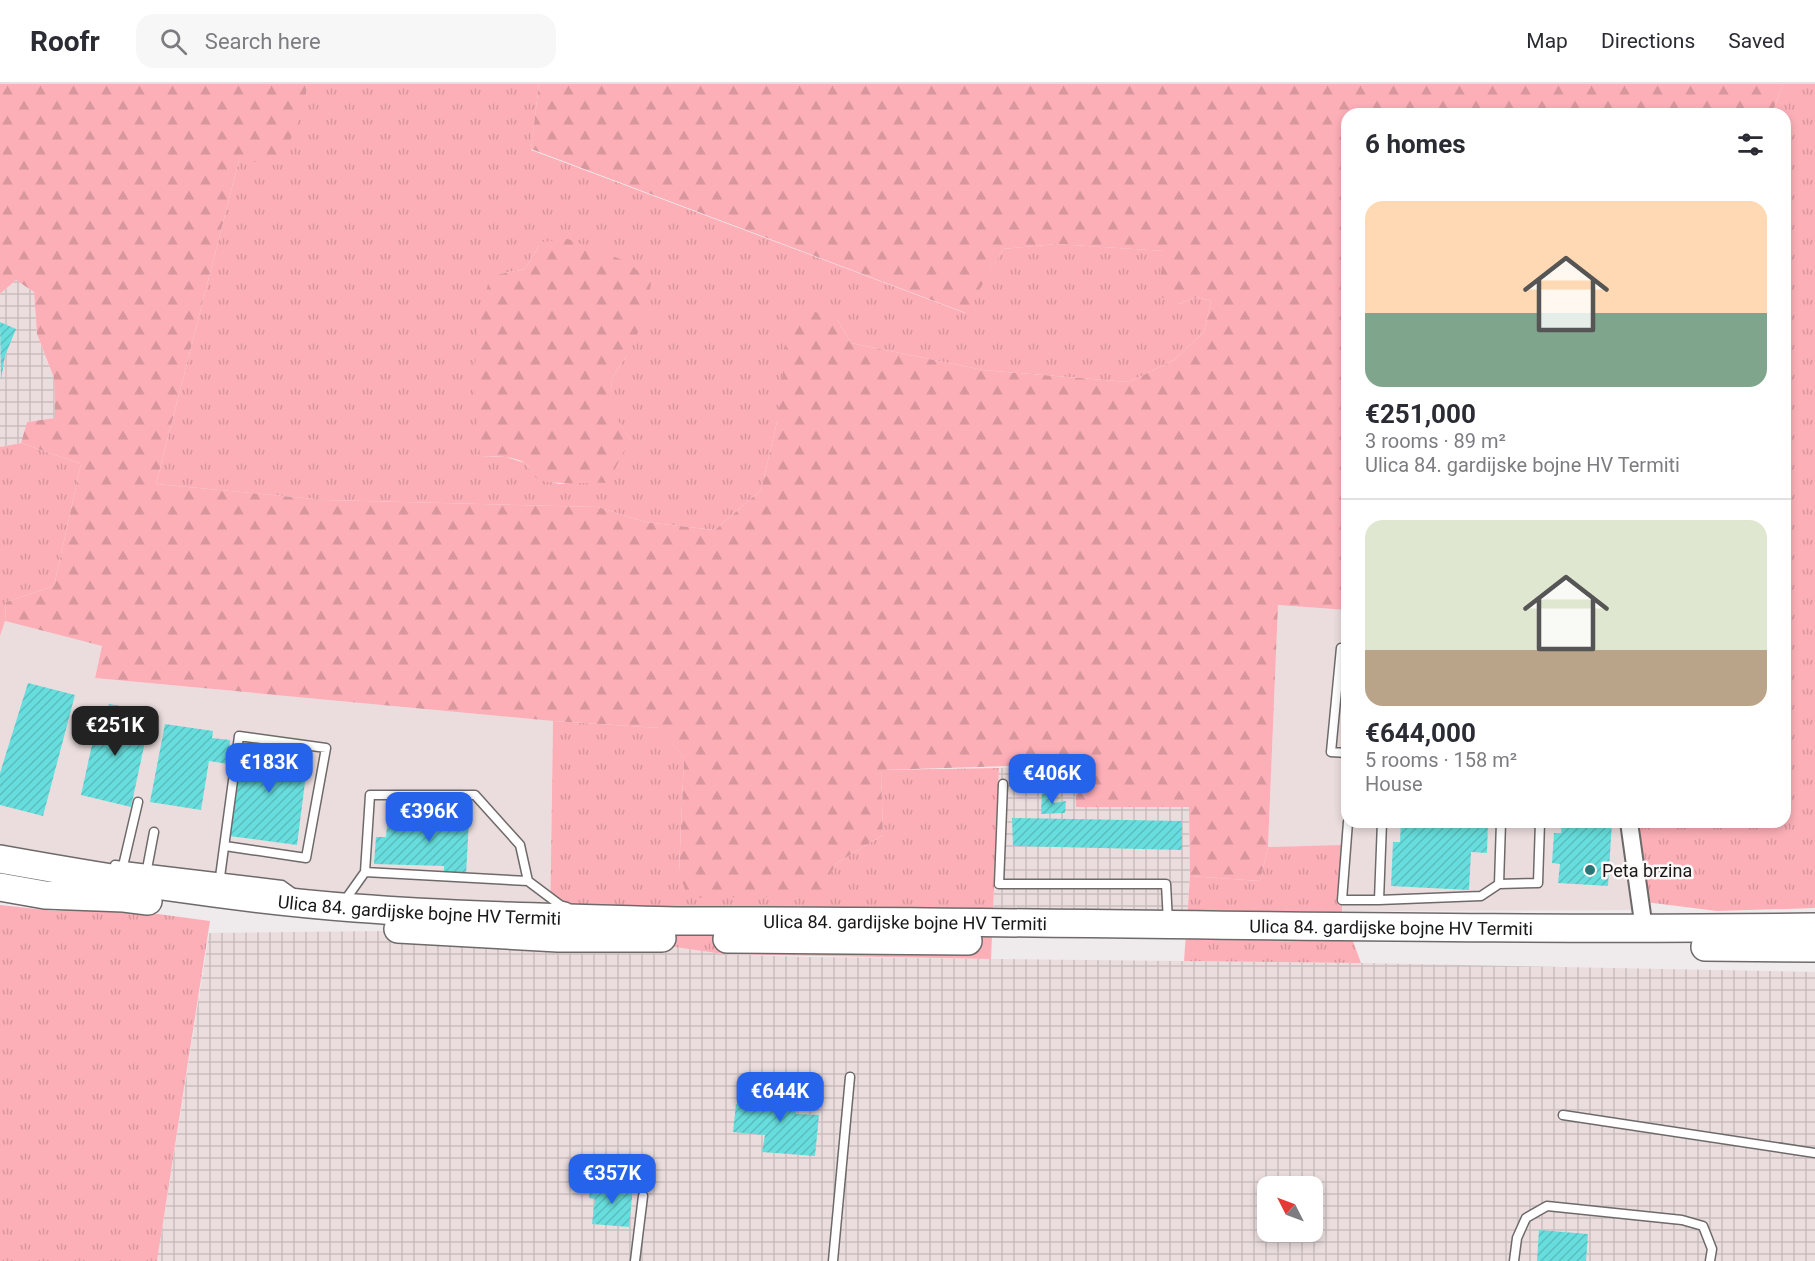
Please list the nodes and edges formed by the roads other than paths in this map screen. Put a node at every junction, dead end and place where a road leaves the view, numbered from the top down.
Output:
1 (1341, 648) dead end
2 (1341, 753) edge
3 (1003, 784) dead end
4 (138, 802) dead end
5 (1348, 828) edge
6 (1382, 828) edge
7 (1501, 828) edge
8 (1540, 828) edge
9 (1630, 828) edge
10 (154, 832) dead end
11 (225, 846) junction
12 (0, 859) edge
13 (102, 864) dead end
14 (123, 866) junction
15 (147, 869) junction
16 (365, 872) junction
17 (220, 877) junction
18 (528, 881) junction
19 (1499, 884) junction
20 (0, 887) edge
21 (1379, 900) junction
22 (309, 903) junction
23 (341, 906) junction
24 (580, 909) dead end
25 (590, 909) dead end
26 (710, 921) junction
27 (1168, 925) junction
28 (1815, 927) edge
29 (1644, 929) junction
30 (1815, 948) edge
31 (850, 1077) dead end
32 (1563, 1115) dead end
33 (1815, 1153) edge
34 (643, 1196) dead end
35 (635, 1261) edge
36 (833, 1261) edge
37 (1514, 1261) edge
38 (1710, 1261) edge

1 - 2 lane
3 - 27 lane
4 - 14 lane
5 - 21 lane
6 - 21 lane
7 - 19 lane
8 - 19 lane
9 - 29 street
10 - 15 lane
11 - 11 lane
11 - 17 lane
12 - 22 main road, Ulica 84. gardijske bojne HV Termiti
13 - 14 lane
14 - 15 lane
15 - 17 lane
16 - 18 lane
16 - 18 lane
16 - 23 lane
17 - 22 lane
18 - 24 lane
19 - 21 lane
20 - 30 main road, Ulica 84. gardijske bojne HV Termiti
22 - 23 main road, Ulica 84. gardijske bojne HV Termiti
23 - 26 main road, Ulica 84. gardijske bojne HV Termiti
25 - 26 lane
26 - 27 main road, Ulica 84. gardijske bojne HV Termiti
27 - 29 main road, Ulica 84. gardijske bojne HV Termiti
28 - 29 main road, Ulica 84. gardijske bojne HV Termiti
31 - 36 lane
32 - 33 lane
34 - 35 lane
37 - 38 lane

